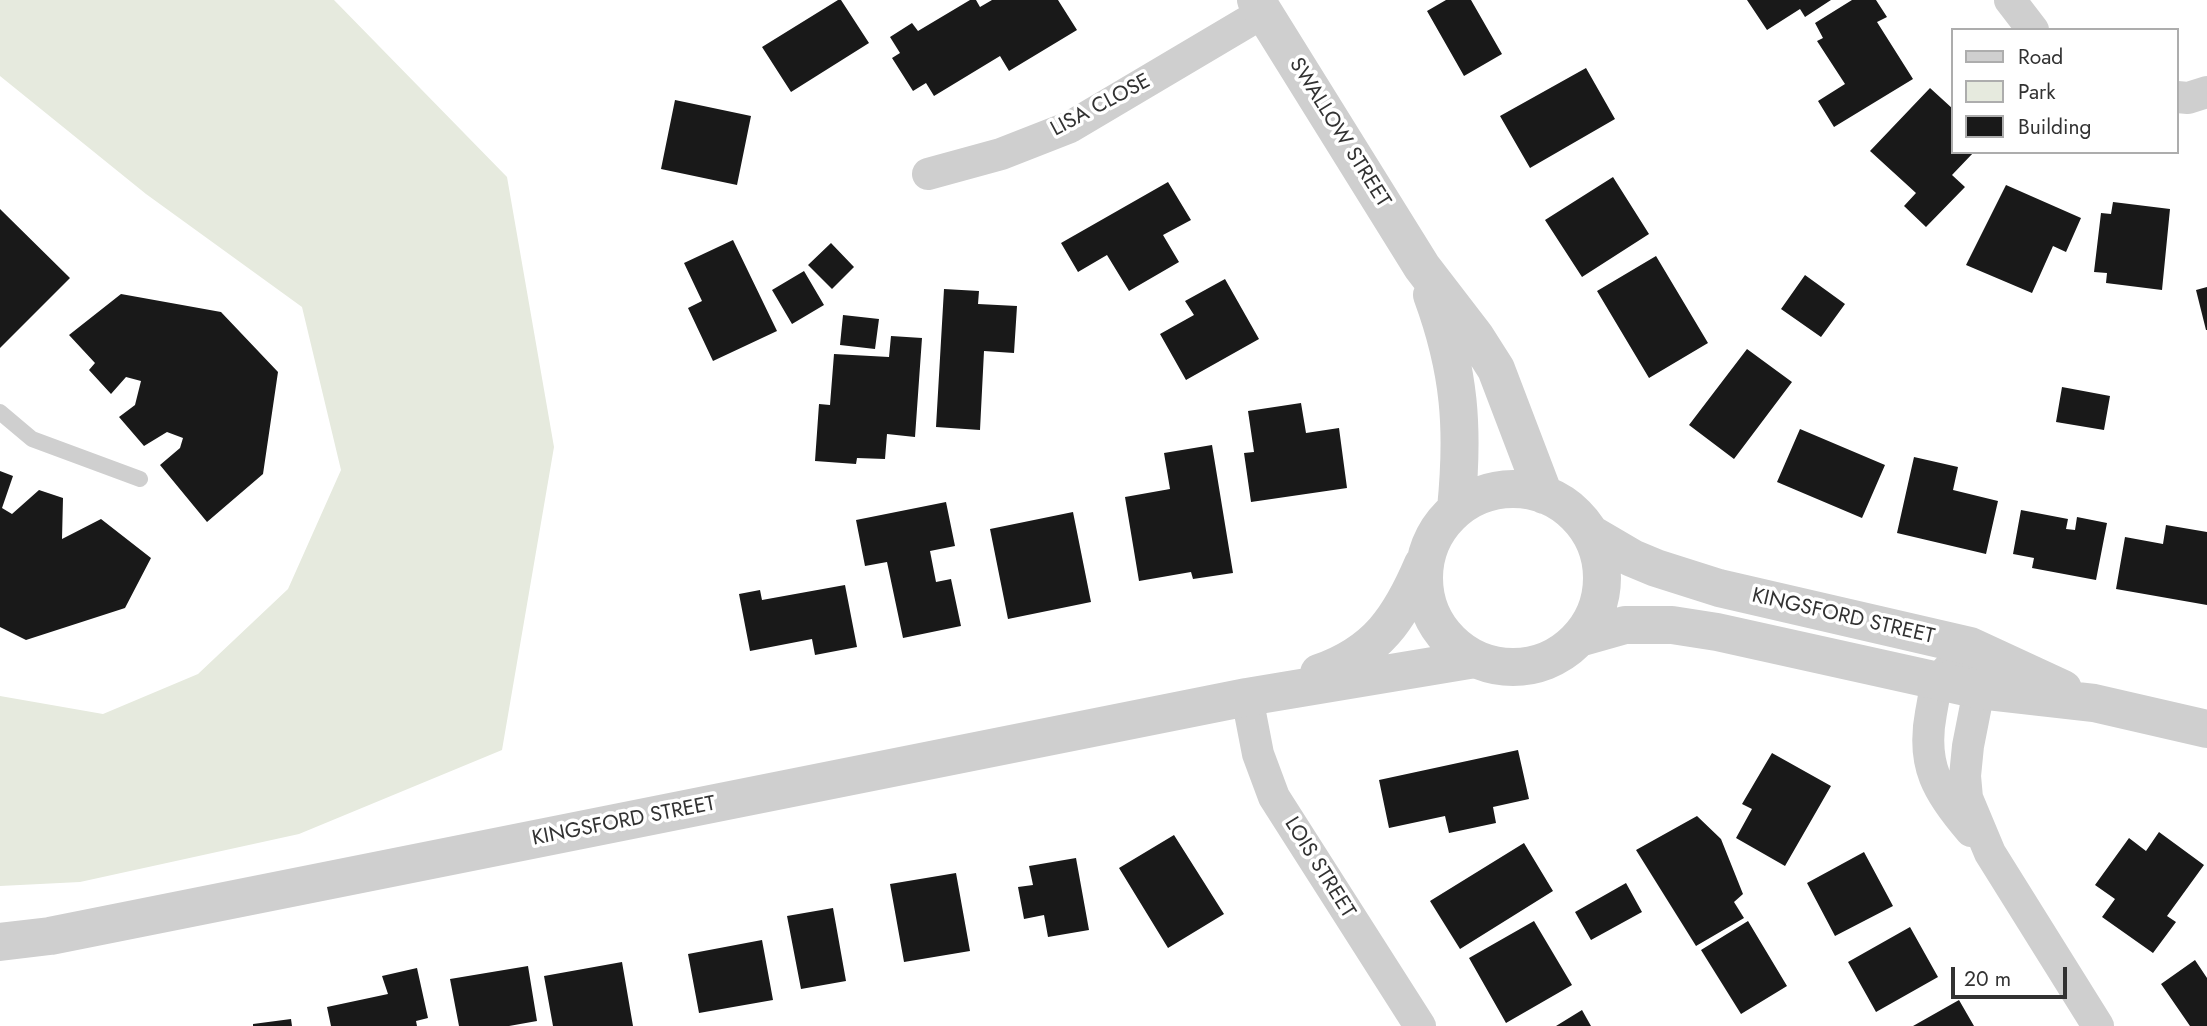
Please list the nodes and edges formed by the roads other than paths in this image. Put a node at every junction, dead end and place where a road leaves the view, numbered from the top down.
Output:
1 (2010, 0) edge
2 (1260, 6) edge
3 (2031, 28) edge
4 (2207, 92) edge
5 (2179, 97) edge
6 (928, 174) dead end
7 (1422, 267) junction
8 (0, 412) edge
9 (140, 479) dead end
10 (1544, 495) junction
11 (1456, 509) junction
12 (1591, 534) junction
13 (1424, 561) junction
14 (1580, 638) junction
15 (1970, 646) junction
16 (1475, 659) junction
17 (1937, 680) junction
18 (1979, 690) junction
19 (1247, 697) junction
20 (2094, 704) junction
21 (2207, 730) edge
22 (1990, 853) junction
23 (0, 942) edge
24 (1420, 1026) edge
25 (2098, 1026) edge

1 - 3 street
2 - 6 street, LISA CLOSE
2 - 7 street, SWALLOW STREET
4 - 5 street
7 - 10 street, SWALLOW STREET
7 - 11 street, SWALLOW STREET
8 - 9 lane
10 - 11 street
10 - 12 street
11 - 13 street
12 - 14 street
12 - 15 street, KINGSFORD STREET
13 - 16 street
13 - 19 street, KINGSFORD STREET
14 - 16 street
14 - 17 street, KINGSFORD STREET
15 - 17 street
15 - 18 street
15 - 20 street, KINGSFORD STREET
16 - 19 street, KINGSFORD STREET
17 - 18 street, KINGSFORD STREET
17 - 22 street
18 - 20 street, KINGSFORD STREET
18 - 22 street
19 - 23 street, KINGSFORD STREET
19 - 24 street, LOIS STREET
20 - 21 street, KINGSFORD STREET
22 - 25 street

